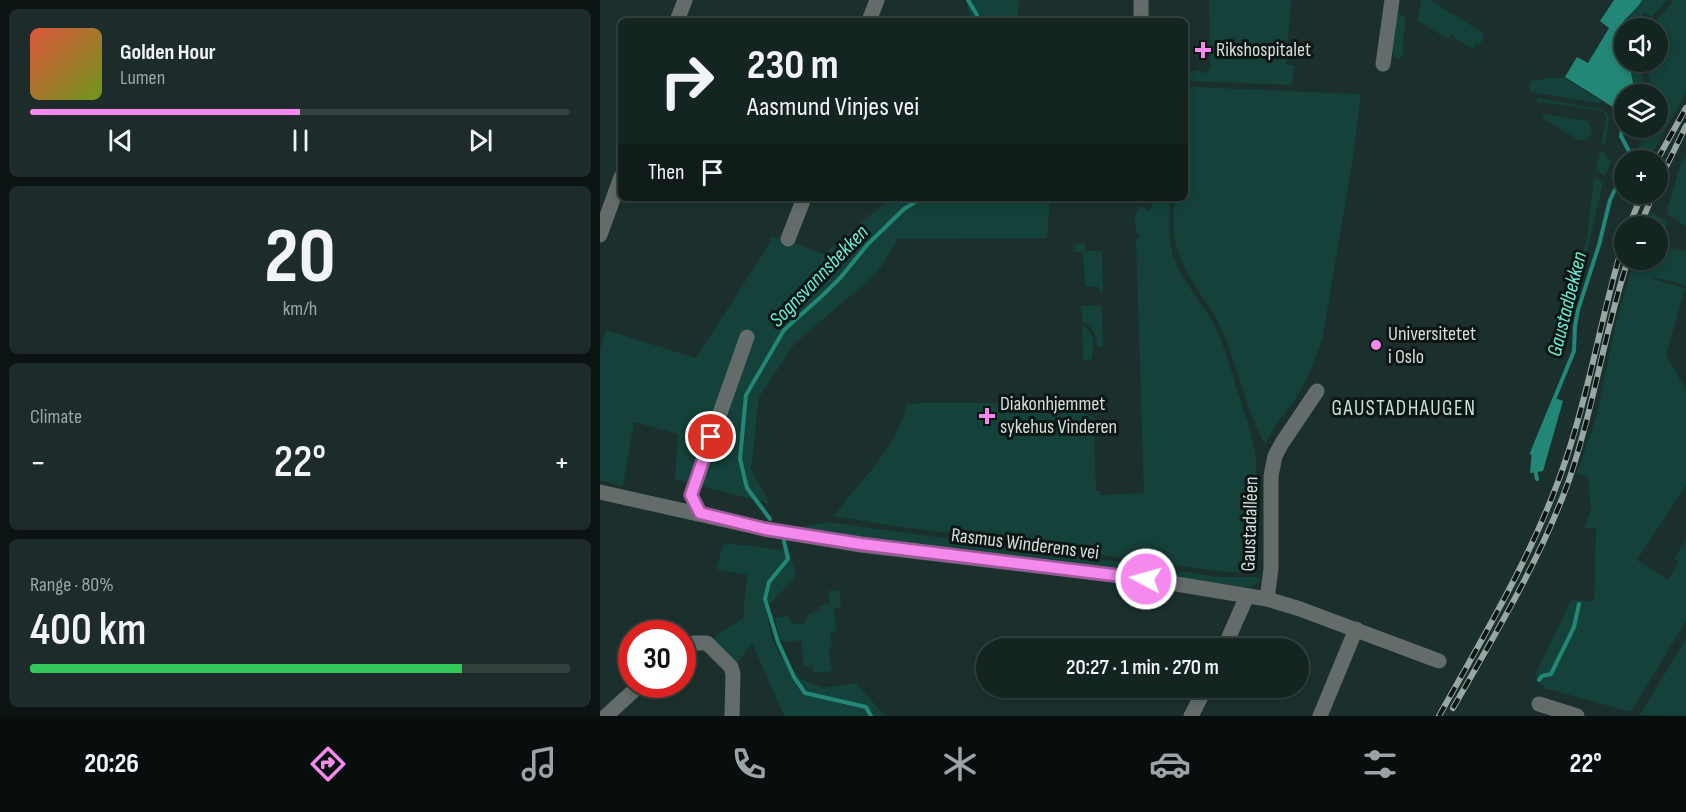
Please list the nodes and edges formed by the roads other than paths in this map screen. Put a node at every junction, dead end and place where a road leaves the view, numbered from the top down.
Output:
1 (685, 0) edge
2 (877, 0) edge
3 (1141, 0) edge
4 (1392, 0) edge
5 (678, 18) edge
6 (870, 18) edge
7 (1142, 18) edge
8 (1383, 64) dead end
9 (618, 185) edge
10 (803, 201) edge
11 (600, 235) edge
12 (788, 239) dead end
13 (747, 337) dead end
14 (1317, 391) dead end
15 (600, 492) edge
16 (700, 513) junction
17 (1247, 596) junction
18 (1267, 599) junction
19 (1356, 629) junction
20 (1228, 638) edge
21 (696, 644) edge
22 (1439, 661) dead end
23 (626, 698) edge
24 (1200, 698) edge
25 (1539, 704) dead end
26 (606, 716) edge
27 (732, 716) edge
28 (1191, 716) edge
29 (1320, 716) edge
30 (1578, 716) edge

1 - 5 street
2 - 6 street
3 - 7 street
4 - 8 street
9 - 11 street
10 - 12 street
13 - 16 street
14 - 18 street, Gaustadalléen
15 - 16 street, Rasmus Winderens vei
16 - 17 street, Rasmus Winderens vei
17 - 18 street, Rasmus Winderens vei
17 - 20 street
18 - 19 street, Rasmus Winderens vei
19 - 22 street, Rasmus Winderens vei
19 - 29 street
21 - 27 street
23 - 26 street
24 - 28 street
25 - 30 street

